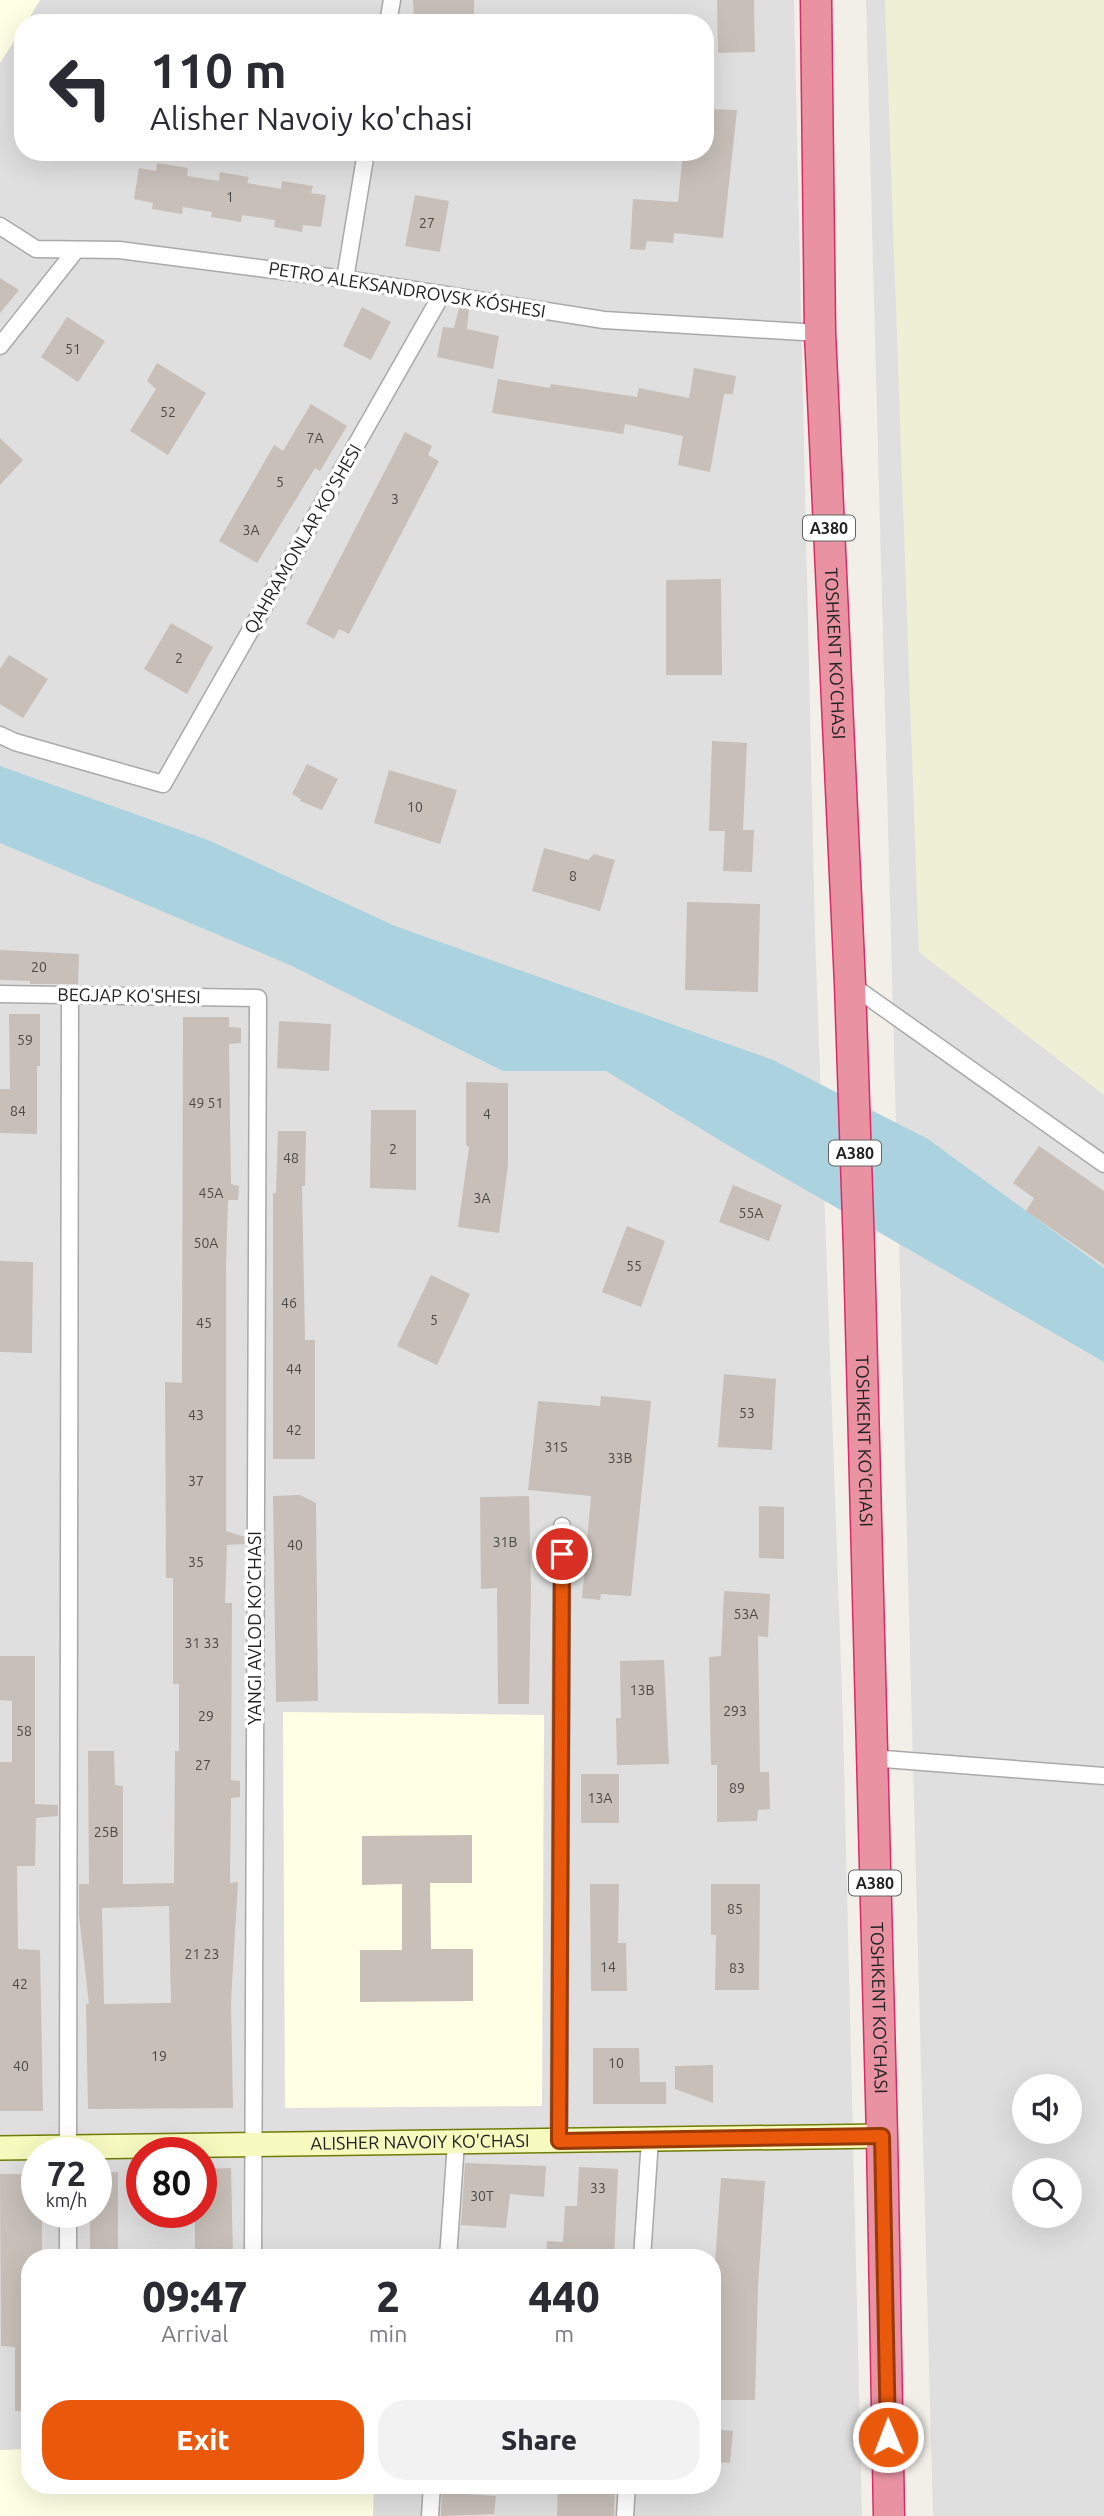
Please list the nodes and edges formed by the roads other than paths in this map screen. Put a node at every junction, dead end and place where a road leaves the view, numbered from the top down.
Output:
1 (816, 0) edge
2 (365, 161) edge
3 (0, 226) edge
4 (76, 250) junction
5 (345, 279) junction
6 (442, 294) junction
7 (820, 333) junction
8 (0, 346) edge
9 (0, 735) edge
10 (850, 984) junction
11 (0, 993) edge
12 (70, 995) junction
13 (258, 998) joint
14 (1104, 1164) edge
15 (562, 1526) dead end
16 (871, 1758) junction
17 (1104, 1776) edge
18 (882, 2136) junction
19 (68, 2137) edge
20 (650, 2139) junction
21 (559, 2141) junction
22 (456, 2142) junction
23 (252, 2145) junction
24 (0, 2148) edge
25 (21, 2149) edge
26 (112, 2149) edge
27 (68, 2228) edge
28 (68, 2249) edge
29 (253, 2249) edge
30 (449, 2249) edge
31 (643, 2249) edge
32 (431, 2494) edge
33 (626, 2494) edge
34 (430, 2516) edge
35 (625, 2516) edge
36 (889, 2516) edge

1 - 7 highway, TOSHKENT KO'CHASI / A380
2 - 5 street
3 - 4 street, PETRO ALEKSANDROVSK KÓSHESI
4 - 5 street, PETRO ALEKSANDROVSK KÓSHESI
4 - 8 street
5 - 6 street, PETRO ALEKSANDROVSK KÓSHESI
6 - 7 street, PETRO ALEKSANDROVSK KÓSHESI
6 - 9 street, QAHRAMONLAR KO'SHESI
7 - 10 highway, TOSHKENT KO'CHASI / A380
10 - 14 street
10 - 16 highway, TOSHKENT KO'CHASI / A380
11 - 12 street, BEGJAP KO'SHESI
12 - 13 street, BEGJAP KO'SHESI
12 - 19 street
13 - 23 street, YANGI AVLOD KO'CHASI
15 - 21 street
16 - 17 street
16 - 18 highway, TOSHKENT KO'CHASI / A380
18 - 20 street, ALISHER NAVOIY KO'CHASI
18 - 36 highway, TOSHKENT KO'CHASI / A380
20 - 21 street, ALISHER NAVOIY KO'CHASI
20 - 31 street
21 - 22 street, ALISHER NAVOIY KO'CHASI
22 - 23 street, ALISHER NAVOIY KO'CHASI
22 - 30 street
23 - 26 street, ALISHER NAVOIY KO'CHASI
23 - 29 street, YANGI AVLOD KO'CHASI
24 - 25 street, ALISHER NAVOIY KO'CHASI
27 - 28 street
32 - 34 street
33 - 35 street

